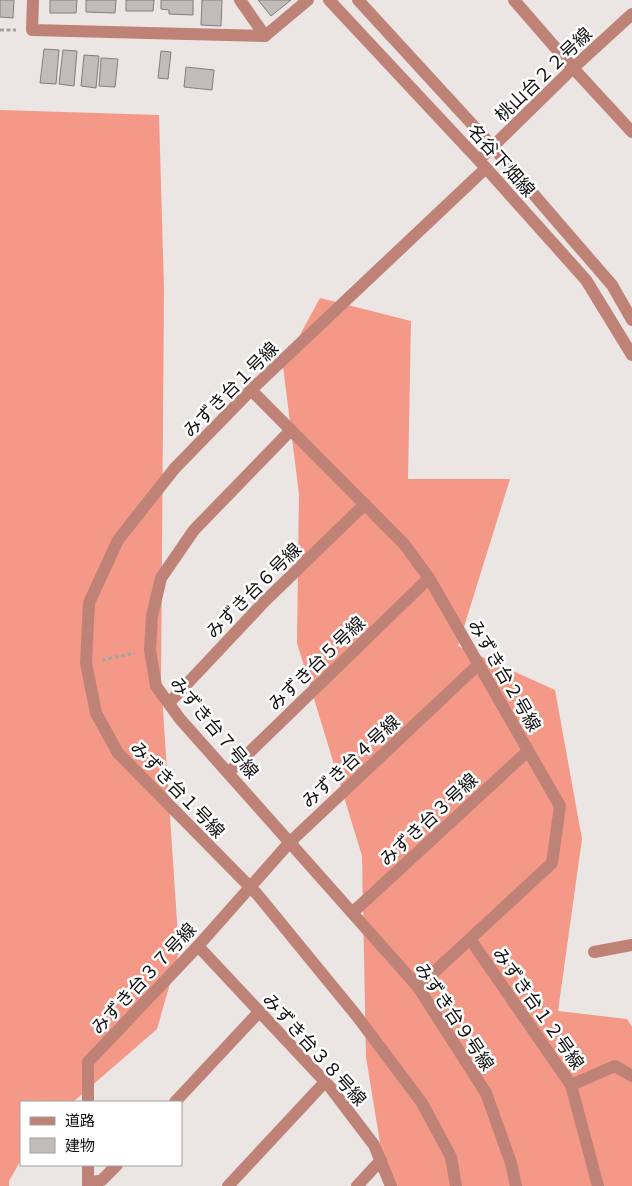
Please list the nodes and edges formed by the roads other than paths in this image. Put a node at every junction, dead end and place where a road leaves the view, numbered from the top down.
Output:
1 (33, 0) edge
2 (240, 0) edge
3 (308, 0) edge
4 (329, 0) edge
5 (358, 0) edge
6 (514, 0) edge
7 (632, 14) edge
8 (265, 36) junction
9 (573, 68) junction
10 (632, 132) edge
11 (493, 147) junction
12 (483, 164) junction
13 (632, 320) edge
14 (632, 355) edge
15 (251, 390) junction
16 (291, 430) junction
17 (365, 504) junction
18 (429, 578) junction
19 (479, 664) junction
20 (169, 703) junction
21 (528, 751) junction
22 (228, 772) junction
23 (290, 842) junction
24 (250, 888) junction
25 (352, 913) junction
26 (470, 939) junction
27 (632, 945) edge
28 (198, 946) junction
29 (594, 952) dead end
30 (418, 987) junction
31 (259, 1012) junction
32 (632, 1076) edge
33 (324, 1082) junction
34 (571, 1085) junction
35 (88, 1101) edge
36 (176, 1101) edge
37 (381, 1160) junction
38 (88, 1166) edge
39 (116, 1166) edge
40 (88, 1185) edge
41 (228, 1186) edge
42 (357, 1186) edge
43 (392, 1186) edge
44 (456, 1186) edge
45 (516, 1186) edge
46 (598, 1186) edge

1 - 8 street
2 - 8 street
3 - 8 street
4 - 12 street, 名谷下畑線
5 - 11 street, 名谷下畑線
6 - 9 street
7 - 9 street, 桃山台２２号線
9 - 10 street
9 - 11 street, 桃山台２２号線
11 - 12 street, 桃山台２２号線
11 - 13 street, 名谷下畑線
12 - 14 street, 名谷下畑線
12 - 15 street, みずき台１号線
15 - 16 street, みずき台２号線
15 - 24 street, みずき台１号線
16 - 17 street, みずき台２号線
16 - 20 street, みずき台７号線
17 - 18 street, みずき台２号線
17 - 20 street, みずき台６号線
18 - 19 street, みずき台２号線
18 - 22 street, みずき台５号線
19 - 21 street, みずき台２号線
19 - 23 street, みずき台４号線
20 - 22 street, みずき台７号線
21 - 25 street, みずき台３号線
21 - 26 street, みずき台２号線
22 - 23 street, みずき台７号線
23 - 24 street, みずき台４号線
23 - 25 street, みずき台９号線
24 - 28 street, みずき台３７号線
24 - 44 street, みずき台１号線
25 - 30 street, みずき台９号線
26 - 30 street, みずき台２号線
26 - 34 street, みずき台１２号線
27 - 29 street
28 - 31 street, みずき台３８号線
28 - 35 street, みずき台３７号線
30 - 45 street, みずき台９号線
31 - 33 street, みずき台３８号線
31 - 36 street
32 - 34 street
33 - 37 street, みずき台３８号線
33 - 41 street
34 - 46 street, みずき台１２号線
37 - 42 street
37 - 43 street, みずき台３８号線
38 - 40 street
39 - 40 street

